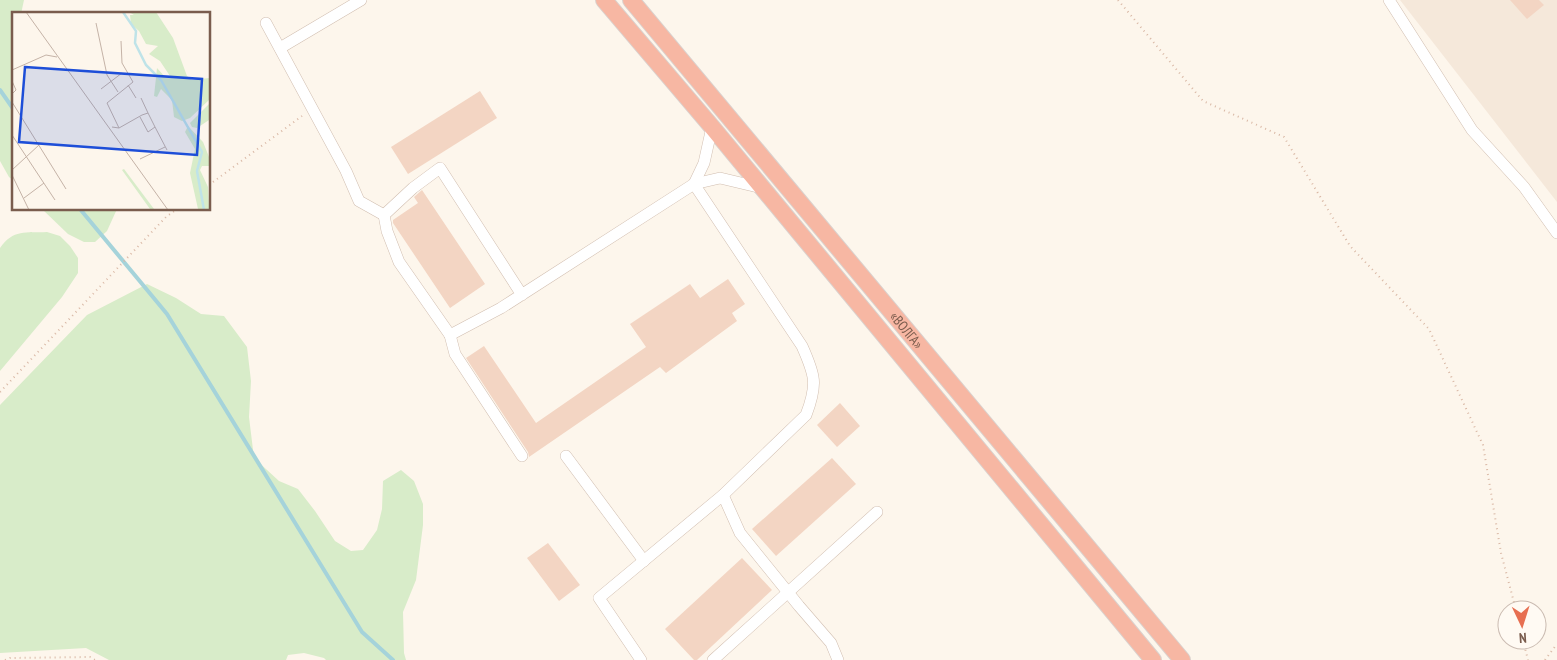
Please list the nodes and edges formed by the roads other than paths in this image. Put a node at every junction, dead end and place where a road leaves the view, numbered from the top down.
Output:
1 (361, 0) edge
2 (604, 0) edge
3 (631, 0) edge
4 (1389, 0) edge
5 (266, 23) dead end
6 (280, 48) junction
7 (712, 127) junction
8 (694, 184) junction
9 (762, 188) junction
10 (384, 215) junction
11 (1557, 233) edge
12 (522, 294) junction
13 (450, 335) junction
14 (522, 456) dead end
15 (566, 456) dead end
16 (723, 495) junction
17 (877, 512) dead end
18 (644, 561) junction
19 (788, 593) junction
20 (642, 660) edge
21 (712, 660) edge
22 (838, 660) edge
23 (1154, 660) edge
24 (1182, 660) edge

1 - 6 lane
2 - 7 highway, «ВОЛГА»
3 - 24 highway, «ВОЛГА»
4 - 11 lane
5 - 6 lane
6 - 10 lane
7 - 8 lane
7 - 9 highway, «ВОЛГА»
8 - 9 lane
8 - 12 lane
8 - 16 lane
9 - 23 highway, «ВОЛГА»
10 - 12 lane
10 - 13 lane
12 - 13 lane
13 - 14 lane
15 - 18 lane
16 - 18 lane
16 - 19 lane
17 - 19 lane
18 - 20 lane
19 - 21 lane
19 - 22 lane

